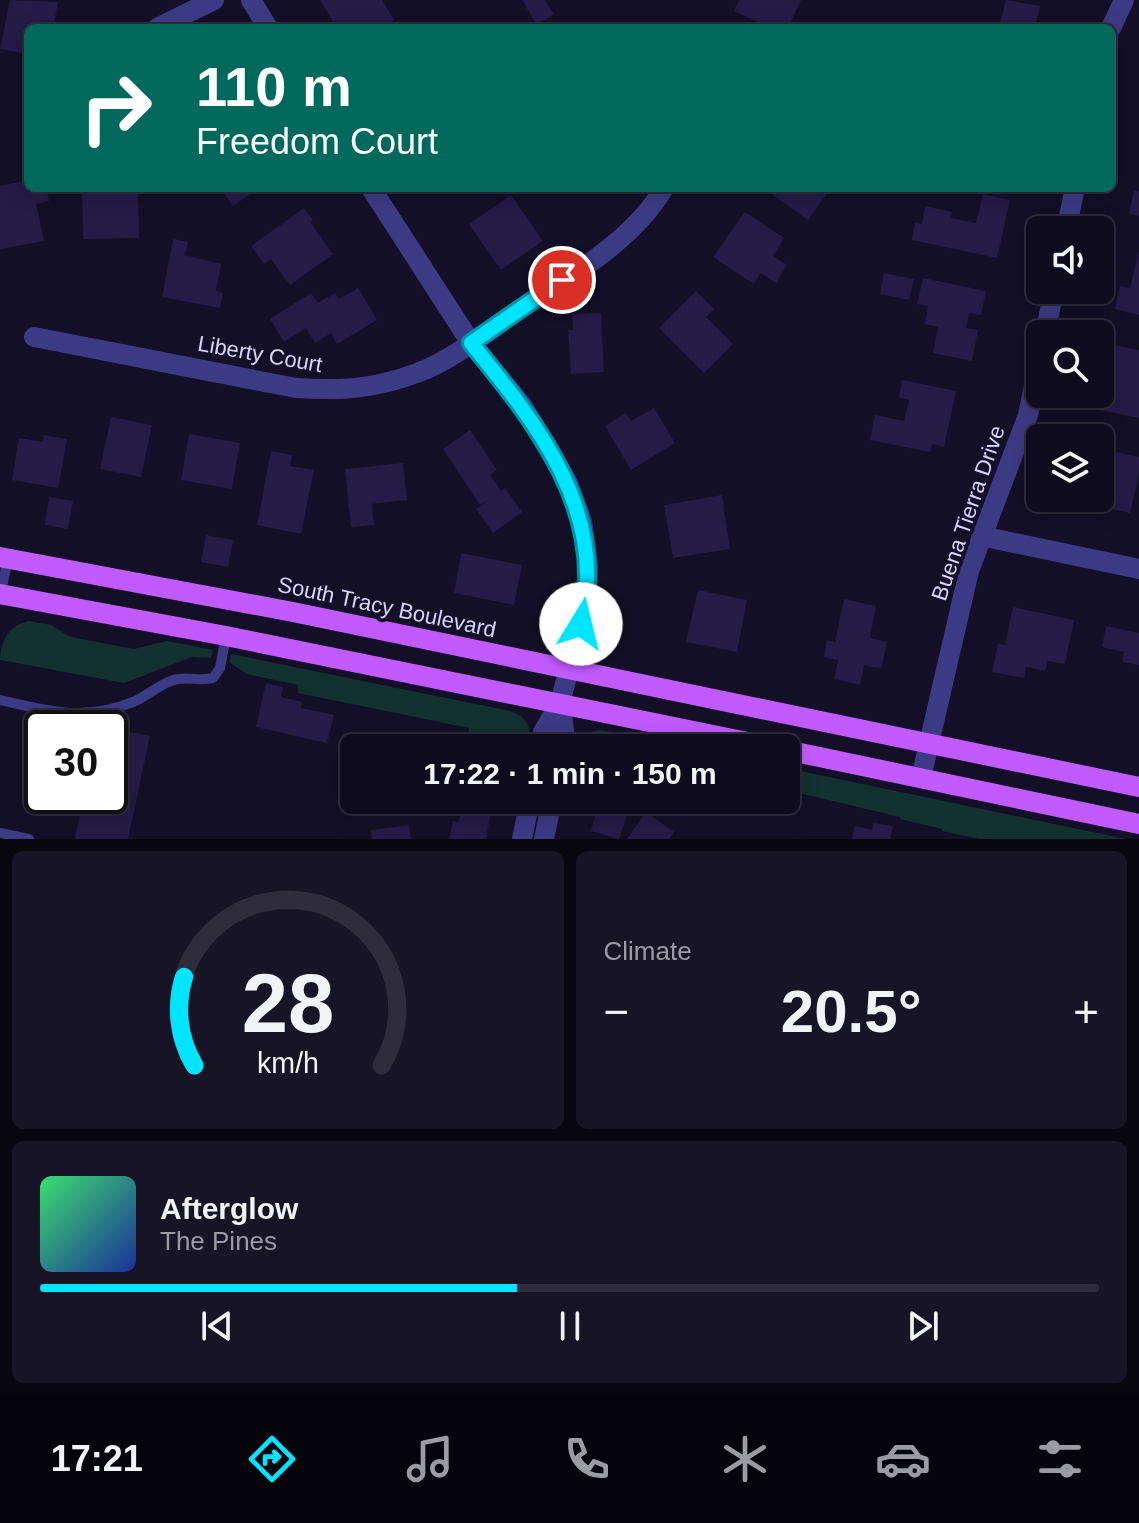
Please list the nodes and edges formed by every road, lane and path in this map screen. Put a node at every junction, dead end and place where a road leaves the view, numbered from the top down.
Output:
1 (214, 0) edge
2 (251, 0) edge
3 (1124, 0) edge
4 (165, 24) edge
5 (266, 24) edge
6 (1113, 24) edge
7 (374, 192) edge
8 (661, 192) edge
9 (1074, 192) edge
10 (1069, 216) edge
11 (34, 337) dead end
12 (471, 343) junction
13 (1029, 408) edge
14 (981, 536) junction
15 (4, 558) edge
16 (1139, 569) edge
17 (0, 594) edge
18 (226, 636) junction
19 (570, 669) junction
20 (0, 700) edge
21 (560, 703) junction
22 (543, 734) edge
23 (565, 734) edge
24 (709, 734) edge
25 (928, 743) junction
26 (800, 753) edge
27 (921, 778) junction
28 (1139, 787) edge
29 (527, 814) edge
30 (549, 814) edge
31 (1139, 824) edge
32 (0, 833) edge
33 (29, 839) edge
34 (522, 839) edge
35 (544, 839) edge

1 - 4 street
2 - 5 street
3 - 6 street
7 - 12 street
8 - 12 street, Liberty Court
9 - 10 street
11 - 12 street, Liberty Court
12 - 19 street
13 - 14 street, Buena Tierra Drive
14 - 16 street
14 - 25 street, Buena Tierra Drive
15 - 17 lane
15 - 19 main road, South Tracy Boulevard
17 - 18 main road
18 - 20 lane
18 - 21 main road
19 - 21 street
19 - 25 main road, South Tracy Boulevard
21 - 22 street
21 - 23 street
21 - 24 main road
25 - 27 street, Buena Tierra Drive
25 - 28 main road, South Tracy Boulevard
26 - 27 main road
27 - 31 main road
29 - 34 street
30 - 35 street
32 - 33 lane

